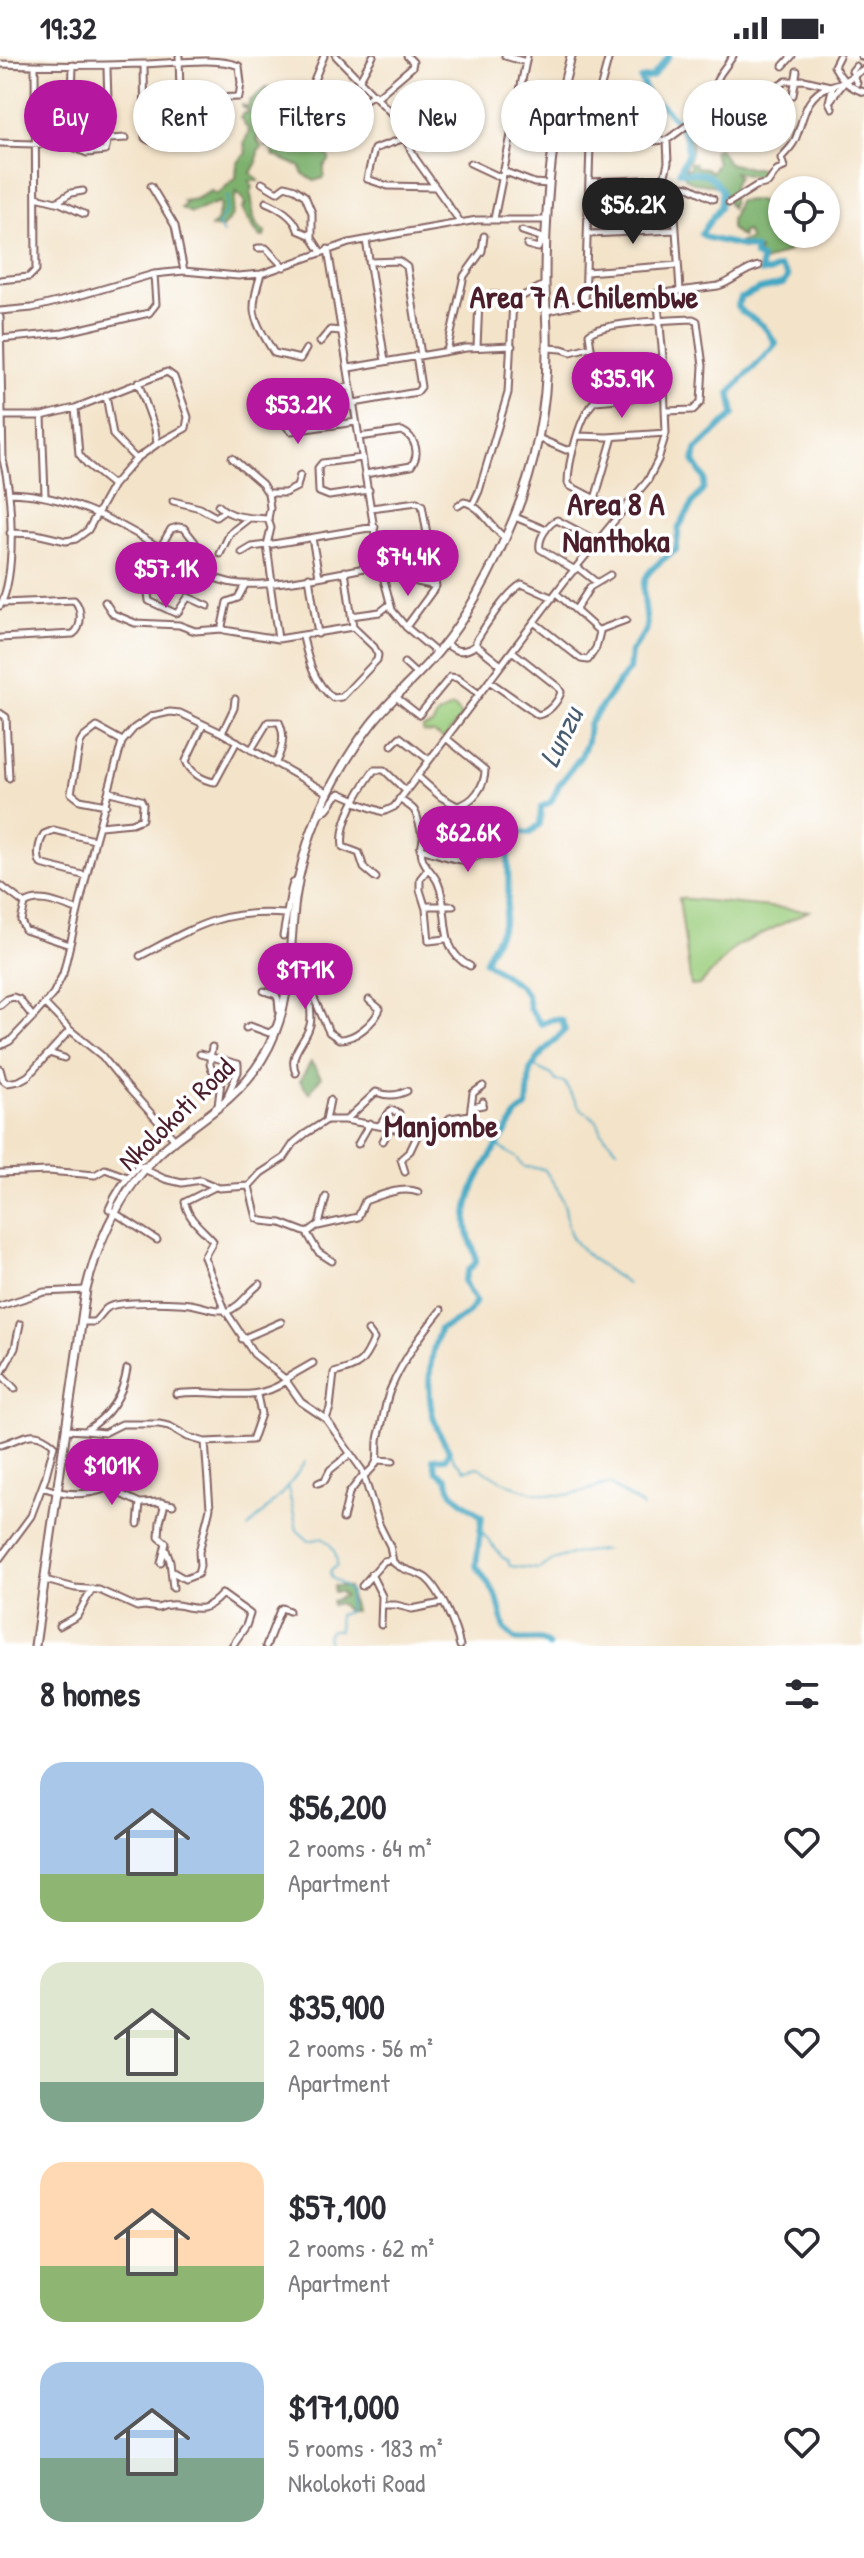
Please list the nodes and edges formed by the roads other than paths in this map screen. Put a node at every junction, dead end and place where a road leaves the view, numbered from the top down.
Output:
1 (324, 56) edge
2 (336, 56) edge
3 (373, 56) edge
4 (407, 56) edge
5 (505, 56) edge
6 (571, 56) edge
7 (609, 56) edge
8 (733, 56) edge
9 (792, 56) edge
10 (839, 56) edge
11 (179, 59) edge
12 (526, 59) edge
13 (0, 64) edge
14 (144, 64) junction
15 (35, 65) junction
16 (73, 65) junction
17 (107, 65) junction
18 (783, 66) dead end
19 (856, 66) dead end
20 (864, 69) edge
21 (797, 71) dead end
22 (854, 75) junction
23 (35, 80) edge
24 (73, 80) edge
25 (107, 80) edge
26 (144, 80) edge
27 (180, 80) edge
28 (314, 80) edge
29 (358, 80) edge
30 (360, 80) edge
31 (522, 80) edge
32 (566, 80) edge
33 (603, 80) edge
34 (717, 80) edge
35 (795, 80) edge
36 (796, 80) edge
37 (844, 82) junction
38 (857, 83) dead end
39 (831, 86) junction
40 (864, 92) edge
41 (375, 96) joint
42 (235, 97) edge
43 (390, 112) edge
44 (683, 130) edge
45 (126, 138) dead end
46 (117, 139) edge
47 (667, 140) joint
48 (0, 143) edge
49 (24, 143) edge
50 (390, 143) edge
51 (35, 152) edge
52 (414, 152) edge
53 (507, 152) edge
54 (553, 152) edge
55 (590, 152) edge
56 (470, 163) dead end
57 (502, 175) junction
58 (664, 179) junction
59 (589, 182) junction
60 (262, 183) dead end
61 (549, 184) junction
62 (673, 185) junction
63 (151, 186) dead end
64 (435, 187) junction
65 (83, 191) dead end
66 (36, 197) junction
67 (713, 199) dead end
68 (56, 202) junction
69 (266, 202) dead end
70 (729, 203) dead end
71 (84, 214) dead end
72 (494, 219) junction
73 (547, 220) junction
74 (461, 223) junction
75 (676, 230) junction
76 (522, 231) dead end
77 (589, 234) junction
78 (312, 236) junction
79 (484, 236) dead end
80 (544, 238) junction
81 (366, 240) junction
82 (527, 245) dead end
83 (258, 248) dead end
84 (324, 251) junction
85 (369, 262) junction
86 (678, 265) junction
87 (759, 266) dead end
88 (284, 267) junction
89 (184, 271) junction
90 (586, 272) junction
91 (154, 274) junction
92 (261, 274) junction
93 (0, 280) edge
94 (545, 285) junction
95 (680, 290) junction
96 (657, 293) junction
97 (513, 301) junction
98 (585, 303) junction
99 (0, 311) edge
100 (547, 311) junction
101 (0, 317) edge
102 (660, 321) junction
103 (341, 331) junction
104 (0, 339) edge
105 (320, 342) dead end
106 (512, 346) junction
107 (477, 347) junction
108 (589, 347) junction
109 (548, 348) junction
110 (306, 349) dead end
111 (447, 351) junction
112 (418, 355) junction
113 (663, 358) junction
114 (385, 361) junction
115 (349, 368) junction
116 (1, 370) edge
117 (138, 382) junction
118 (350, 387) junction
119 (106, 395) junction
120 (664, 395) junction
121 (354, 403) junction
122 (75, 408) junction
123 (666, 411) junction
124 (4, 416) junction
125 (42, 416) junction
126 (356, 422) junction
127 (666, 433) junction
128 (578, 436) junction
129 (359, 437) junction
130 (613, 437) junction
131 (2, 438) edge
132 (538, 438) junction
133 (157, 444) junction
134 (573, 449) junction
135 (232, 458) dead end
136 (362, 458) junction
137 (136, 459) junction
138 (365, 474) junction
139 (300, 475) dead end
140 (113, 485) junction
141 (369, 490) junction
142 (9, 493) junction
143 (268, 493) junction
144 (45, 496) junction
145 (595, 499) junction
146 (173, 501) dead end
147 (473, 504) junction
148 (218, 505) dead end
149 (458, 506) dead end
150 (371, 508) junction
151 (224, 511) junction
152 (620, 512) junction
153 (97, 514) junction
154 (515, 517) junction
155 (250, 518) junction
156 (268, 519) junction
157 (375, 527) junction
158 (546, 530) junction
159 (10, 533) junction
160 (427, 537) junction
161 (312, 538) junction
162 (505, 538) junction
163 (597, 541) junction
164 (267, 545) junction
165 (377, 545) junction
166 (160, 548) junction
167 (242, 553) dead end
168 (220, 554) dead end
169 (171, 555) junction
170 (379, 562) junction
171 (576, 568) junction
172 (195, 569) junction
173 (345, 571) junction
174 (434, 572) junction
175 (610, 575) dead end
176 (319, 576) junction
177 (309, 577) junction
178 (0, 578) edge
179 (8, 582) junction
180 (417, 582) dead end
181 (596, 582) junction
182 (271, 583) junction
183 (245, 585) junction
184 (436, 586) junction
185 (554, 596) junction
186 (105, 602) dead end
187 (1, 605) edge
188 (389, 605) junction
189 (208, 606) dead end
190 (576, 609) junction
191 (351, 616) junction
192 (626, 620) dead end
193 (534, 622) junction
194 (353, 627) junction
195 (406, 627) junction
196 (222, 629) junction
197 (599, 630) junction
198 (318, 634) junction
199 (303, 637) junction
200 (0, 638) edge
201 (278, 639) junction
202 (445, 642) junction
203 (476, 645) junction
204 (512, 651) junction
205 (437, 653) junction
206 (404, 663) dead end
207 (501, 665) junction
208 (417, 675) junction
209 (489, 681) junction
210 (479, 694) junction
211 (396, 697) junction
212 (235, 699) dead end
213 (0, 713) edge
214 (203, 725) junction
215 (222, 733) junction
216 (446, 738) junction
217 (237, 741) junction
218 (122, 742) junction
219 (392, 745) dead end
220 (251, 750) junction
221 (429, 760) junction
222 (275, 764) junction
223 (417, 776) junction
224 (9, 778) dead end
225 (405, 790) junction
226 (110, 792) junction
227 (328, 793) junction
228 (399, 799) junction
229 (356, 801) junction
230 (106, 805) junction
231 (318, 814) junction
232 (100, 826) junction
233 (429, 827) dead end
234 (461, 834) dead end
235 (423, 835) junction
236 (95, 840) junction
237 (506, 843) dead end
238 (420, 849) junction
239 (483, 854) junction
240 (427, 870) junction
241 (86, 876) junction
242 (376, 878) dead end
243 (298, 881) junction
244 (0, 885) edge
245 (25, 904) junction
246 (443, 905) junction
247 (425, 906) junction
248 (453, 906) dead end
249 (77, 910) junction
250 (286, 914) junction
251 (283, 936) dead end
252 (447, 939) junction
253 (70, 945) junction
254 (140, 956) dead end
255 (281, 960) dead end
256 (470, 966) dead end
257 (289, 981) junction
258 (264, 991) dead end
259 (308, 991) junction
260 (276, 995) junction
261 (369, 1000) dead end
262 (45, 1004) junction
263 (0, 1005) edge
264 (33, 1017) junction
265 (279, 1023) junction
266 (246, 1028) dead end
267 (70, 1030) junction
268 (0, 1046) edge
269 (212, 1047) dead end
270 (49, 1053) junction
271 (200, 1054) dead end
272 (210, 1057) junction
273 (64, 1058) dead end
274 (0, 1069) edge
275 (296, 1073) dead end
276 (483, 1086) dead end
277 (407, 1091) dead end
278 (229, 1099) junction
279 (330, 1100) dead end
280 (483, 1102) dead end
281 (471, 1107) junction
282 (217, 1110) junction
283 (399, 1113) dead end
284 (326, 1120) junction
285 (346, 1120) junction
286 (370, 1123) junction
287 (380, 1125) junction
288 (390, 1128) junction
289 (419, 1132) junction
290 (175, 1140) junction
291 (383, 1141) dead end
292 (358, 1144) dead end
293 (146, 1168) junction
294 (405, 1172) dead end
295 (0, 1173) edge
296 (127, 1177) junction
297 (249, 1186) junction
298 (215, 1187) junction
299 (418, 1192) dead end
300 (326, 1197) dead end
301 (114, 1213) junction
302 (317, 1226) junction
303 (307, 1233) junction
304 (157, 1240) dead end
305 (332, 1261) dead end
306 (260, 1284) dead end
307 (86, 1290) junction
308 (0, 1306) edge
309 (441, 1310) dead end
310 (226, 1311) junction
311 (81, 1322) junction
312 (281, 1322) dead end
313 (20, 1324) dead end
314 (368, 1331) dead end
315 (242, 1339) junction
316 (313, 1363) dead end
317 (127, 1369) dead end
318 (1, 1374) edge
319 (286, 1380) junction
320 (15, 1389) dead end
321 (176, 1394) dead end
322 (257, 1395) junction
323 (326, 1419) junction
324 (66, 1430) junction
325 (85, 1431) junction
326 (205, 1442) junction
327 (0, 1445) edge
328 (74, 1450) dead end
329 (350, 1454) junction
330 (51, 1458) junction
331 (61, 1460) junction
332 (378, 1460) junction
333 (393, 1461) dead end
334 (365, 1474) junction
335 (318, 1483) dead end
336 (42, 1487) junction
337 (107, 1488) junction
338 (57, 1492) junction
339 (160, 1502) junction
340 (173, 1505) dead end
341 (141, 1506) junction
342 (343, 1519) dead end
343 (138, 1524) dead end
344 (166, 1549) junction
345 (0, 1558) edge
346 (392, 1559) junction
347 (161, 1563) dead end
348 (171, 1571) junction
349 (371, 1574) junction
350 (45, 1580) junction
351 (362, 1586) dead end
352 (173, 1588) dead end
353 (92, 1589) junction
354 (442, 1603) junction
355 (383, 1605) junction
356 (289, 1611) dead end
357 (381, 1625) dead end
358 (59, 1626) dead end
359 (35, 1646) edge
360 (232, 1646) edge
361 (266, 1646) edge
362 (460, 1646) edge

1 - 28 street
2 - 29 street
3 - 30 street
4 - 41 street
5 - 12 street
6 - 32 main road, Nkolokoti Road
7 - 33 street
8 - 34 street
9 - 18 street
10 - 37 street
11 - 14 street
11 - 27 street
11 - 42 street
12 - 31 street
13 - 15 street
14 - 17 street
14 - 26 street
15 - 16 street
15 - 23 street
16 - 17 street
16 - 24 street
17 - 25 street
19 - 22 street
20 - 22 street
21 - 35 street
22 - 37 street
22 - 38 street
36 - 39 street
37 - 39 street
37 - 39 street
37 - 40 street
39 - 70 street
41 - 43 street
44 - 47 street
45 - 46 street
47 - 58 street
48 - 49 street
50 - 64 street
51 - 66 street
52 - 64 street
53 - 57 street
54 - 61 main road, Nkolokoti Road
55 - 59 street
56 - 57 street
57 - 61 street
57 - 72 street
58 - 59 street
58 - 62 street
59 - 77 street
60 - 78 street
61 - 73 main road, Nkolokoti Road
62 - 67 street
62 - 75 street
63 - 89 street
64 - 74 street
65 - 68 street
66 - 68 street
66 - 93 street
68 - 71 street
69 - 78 street
72 - 73 street
72 - 74 street
73 - 80 main road, Nkolokoti Road
74 - 81 street
75 - 77 street
75 - 86 street
76 - 80 street
77 - 90 street
78 - 84 street
79 - 111 street
80 - 82 street
80 - 94 main road, Nkolokoti Road
81 - 84 street
81 - 85 street
83 - 88 street
84 - 88 street
84 - 103 street
85 - 112 street
85 - 114 street
86 - 90 street
86 - 95 street
87 - 95 street
88 - 92 street
89 - 91 street
89 - 92 street
90 - 98 street
91 - 99 street
91 - 104 street
92 - 110 street
94 - 97 street
94 - 100 main road, Nkolokoti Road
95 - 96 street
96 - 98 street
96 - 102 street
97 - 106 street
97 - 107 street
98 - 100 street
100 - 109 main road, Nkolokoti Road
101 - 104 street
102 - 108 street
102 - 113 street
102 - 123 street
103 - 105 street
103 - 115 street
104 - 116 street
106 - 107 street
106 - 147 street
107 - 111 street
108 - 109 street
108 - 113 street
109 - 132 main road, Nkolokoti Road
111 - 112 street
112 - 114 street
112 - 121 street
113 - 120 street
114 - 115 street
115 - 118 street
116 - 124 street
117 - 119 street
117 - 133 street
117 - 133 street
118 - 121 street
118 - 126 street
119 - 122 street
119 - 137 street
120 - 123 street
120 - 128 street
121 - 126 street
122 - 125 street
122 - 140 street
123 - 127 street
124 - 125 street
124 - 131 street
125 - 144 street
126 - 129 street
127 - 130 street
127 - 152 street
128 - 130 street
128 - 134 street
129 - 136 street
129 - 138 street
130 - 145 street
131 - 142 street
132 - 134 street
132 - 154 main road, Nkolokoti Road
133 - 137 street
134 - 145 street
135 - 143 street
136 - 138 street
136 - 141 street
137 - 140 street
138 - 141 street
139 - 143 street
140 - 153 street
141 - 150 street
142 - 144 street
142 - 159 street
143 - 156 street
144 - 153 street
145 - 152 street
146 - 151 street
147 - 149 street
147 - 162 street
148 - 151 street
150 - 157 street
150 - 160 street
151 - 155 street
152 - 163 street
153 - 159 street
153 - 166 street
154 - 158 street
154 - 162 main road, Nkolokoti Road
155 - 156 street
155 - 168 street
156 - 164 street
157 - 161 street
157 - 165 street
158 - 163 street
158 - 171 street
159 - 179 street
160 - 165 street
160 - 174 street
161 - 164 street
161 - 176 street
162 - 202 main road, Nkolokoti Road
163 - 171 street
164 - 167 street
164 - 182 street
165 - 170 street
166 - 169 street
166 - 172 street
169 - 172 street
169 - 189 street
170 - 173 street
170 - 174 street
170 - 188 street
171 - 181 street
171 - 185 street
172 - 183 street
173 - 176 street
173 - 191 street
174 - 184 street
175 - 181 street
176 - 177 street
177 - 182 street
177 - 198 street
178 - 179 street
179 - 187 street
180 - 184 street
181 - 190 street
182 - 183 street
182 - 201 street
183 - 196 street
184 - 195 street
185 - 190 street
185 - 193 street
185 - 203 street
186 - 196 street
187 - 200 street
188 - 191 street
188 - 195 street
190 - 197 street
191 - 194 street
192 - 197 street
193 - 197 street
193 - 204 street
194 - 198 street
194 - 199 street
195 - 205 street
196 - 201 street
198 - 199 street
199 - 201 street
202 - 203 street
202 - 205 main road, Nkolokoti Road
203 - 207 street
204 - 207 street
204 - 209 street
205 - 208 main road, Nkolokoti Road
206 - 208 street
207 - 209 street
208 - 211 main road, Nkolokoti Road
209 - 210 street
210 - 211 street
210 - 216 street
211 - 227 main road, Nkolokoti Road
212 - 215 street
213 - 224 street
214 - 215 street
214 - 217 street
214 - 218 street
215 - 217 street
216 - 221 street
216 - 223 street
217 - 220 street
218 - 226 street
218 - 230 street
219 - 221 street
220 - 222 street
220 - 222 street
221 - 223 street
222 - 227 street
223 - 225 street
225 - 228 street
225 - 229 street
226 - 230 street
226 - 232 street
227 - 231 main road, Nkolokoti Road
228 - 229 street
228 - 235 street
229 - 231 street
229 - 242 street
230 - 232 street
231 - 243 main road, Nkolokoti Road
232 - 236 street
233 - 235 street
234 - 239 street
235 - 238 street
236 - 241 street
236 - 241 street
237 - 239 street
238 - 239 street
238 - 240 street
240 - 246 street
240 - 247 street
241 - 249 street
243 - 250 street
243 - 257 main road, Nkolokoti Road
244 - 245 street
245 - 249 street
245 - 253 street
246 - 247 street
246 - 248 street
246 - 252 street
247 - 252 street
249 - 253 street
250 - 251 street
250 - 254 street
252 - 256 street
253 - 262 street
255 - 260 street
257 - 259 street
257 - 265 main road, Nkolokoti Road
258 - 260 street
259 - 261 street
259 - 275 street
260 - 265 street
262 - 264 street
262 - 267 street
263 - 264 street
264 - 268 street
265 - 266 street
265 - 278 main road, Nkolokoti Road
267 - 270 street
267 - 290 street
269 - 272 street
270 - 273 street
270 - 274 street
271 - 272 street
272 - 278 street
272 - 282 street
276 - 281 street
277 - 285 street
278 - 282 main road, Nkolokoti Road
279 - 284 street
280 - 281 street
281 - 289 street
282 - 290 main road, Nkolokoti Road
283 - 287 street
284 - 285 street
284 - 297 street
285 - 286 street
286 - 287 street
286 - 292 street
287 - 288 street
288 - 289 street
288 - 291 street
289 - 294 street
290 - 293 main road, Nkolokoti Road
293 - 296 street
293 - 298 street
293 - 301 main road, Nkolokoti Road
295 - 296 street
296 - 301 street
297 - 298 street
297 - 303 street
298 - 310 street
299 - 302 street
300 - 302 street
301 - 304 street
301 - 307 main road, Nkolokoti Road
302 - 303 street
303 - 305 street
306 - 310 street
307 - 308 street
307 - 311 main road, Nkolokoti Road
309 - 332 street
310 - 311 street
310 - 315 street
311 - 324 main road, Nkolokoti Road
312 - 315 street
313 - 318 street
314 - 323 street
315 - 319 street
316 - 319 street
317 - 325 street
318 - 320 street
319 - 322 street
319 - 323 street
321 - 322 street
322 - 326 street
323 - 329 street
324 - 325 street
324 - 331 main road, Nkolokoti Road
325 - 326 street
326 - 348 street
327 - 330 street
328 - 337 street
329 - 334 street
329 - 335 street
330 - 331 street
330 - 336 street
331 - 338 main road, Nkolokoti Road
332 - 333 street
332 - 334 street
334 - 342 street
334 - 346 street
336 - 338 street
336 - 345 street
337 - 338 street
337 - 341 street
338 - 350 main road, Nkolokoti Road
339 - 340 street
339 - 341 street
339 - 344 street
341 - 343 street
344 - 347 street
344 - 348 street
346 - 349 street
346 - 354 street
348 - 352 street
349 - 351 street
349 - 355 street
350 - 353 street
350 - 359 main road, Nkolokoti Road
353 - 358 street
353 - 360 street
354 - 355 street
354 - 362 street
355 - 357 street
356 - 361 street

